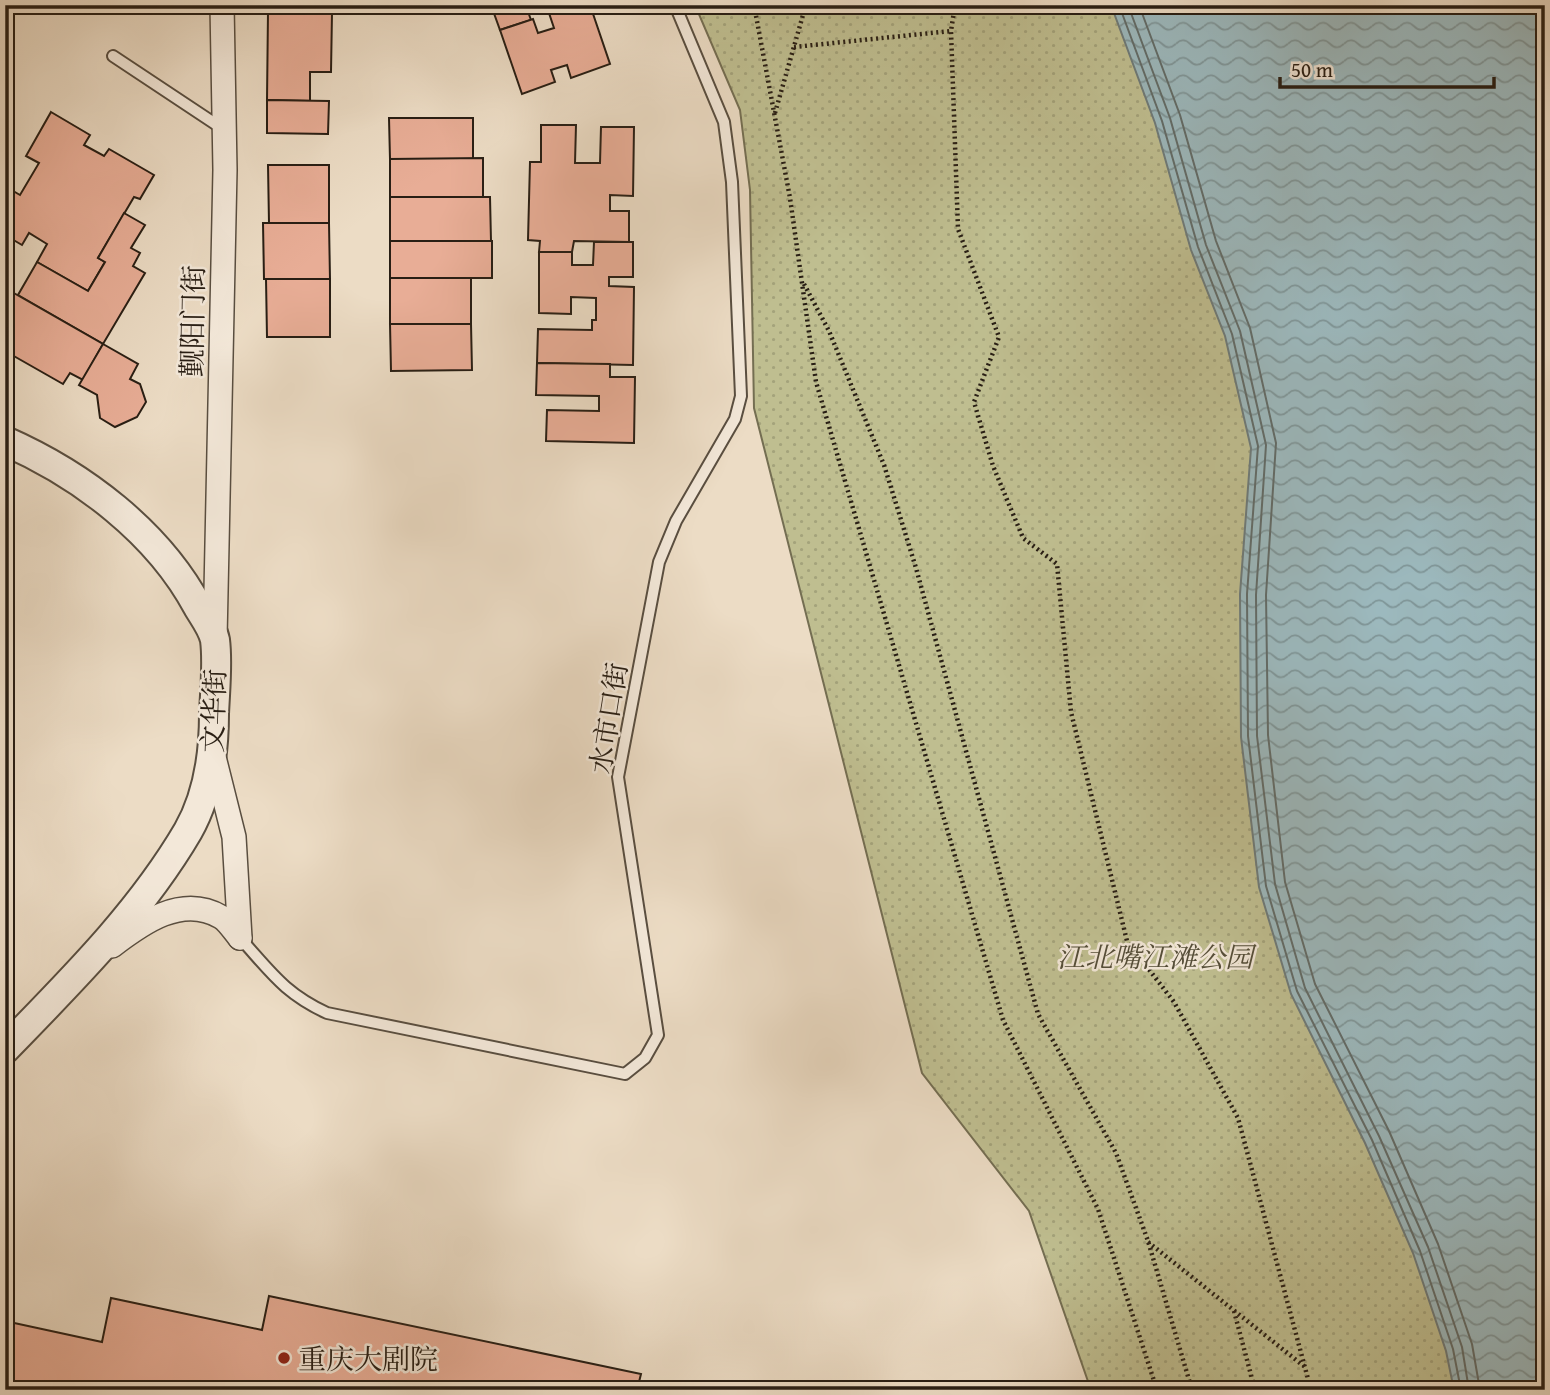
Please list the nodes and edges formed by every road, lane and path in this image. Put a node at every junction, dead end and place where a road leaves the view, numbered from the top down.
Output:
1 (222, 5) edge
2 (676, 5) edge
3 (754, 5) edge
4 (801, 5) edge
5 (955, 5) edge
6 (951, 31) junction
7 (794, 47) junction
8 (113, 56) dead end
9 (775, 114) junction
10 (223, 129) junction
11 (802, 281) junction
12 (5, 441) edge
13 (215, 638) junction
14 (214, 757) junction
15 (240, 937) junction
16 (90, 963) junction
17 (5, 1049) edge
18 (1148, 1241) junction
19 (1234, 1310) junction
20 (1305, 1367) junction
21 (1157, 1390) edge
22 (1192, 1390) edge
23 (1255, 1390) edge
24 (1311, 1390) edge

1 - 10 street, 觐阳门街
2 - 15 lane, 水市口街
3 - 9 path
4 - 7 path
5 - 6 path
6 - 7 path
6 - 20 path
7 - 9 path
8 - 10 lane
9 - 11 path
10 - 13 street, 觐阳门街
11 - 18 path
11 - 21 path
12 - 13 street, 文华街
13 - 14 street, 文华街
14 - 15 street
14 - 16 street, 文华街
15 - 16 street
16 - 17 street, 文华街
18 - 19 path
18 - 22 path
19 - 20 path
19 - 23 path
20 - 24 path

